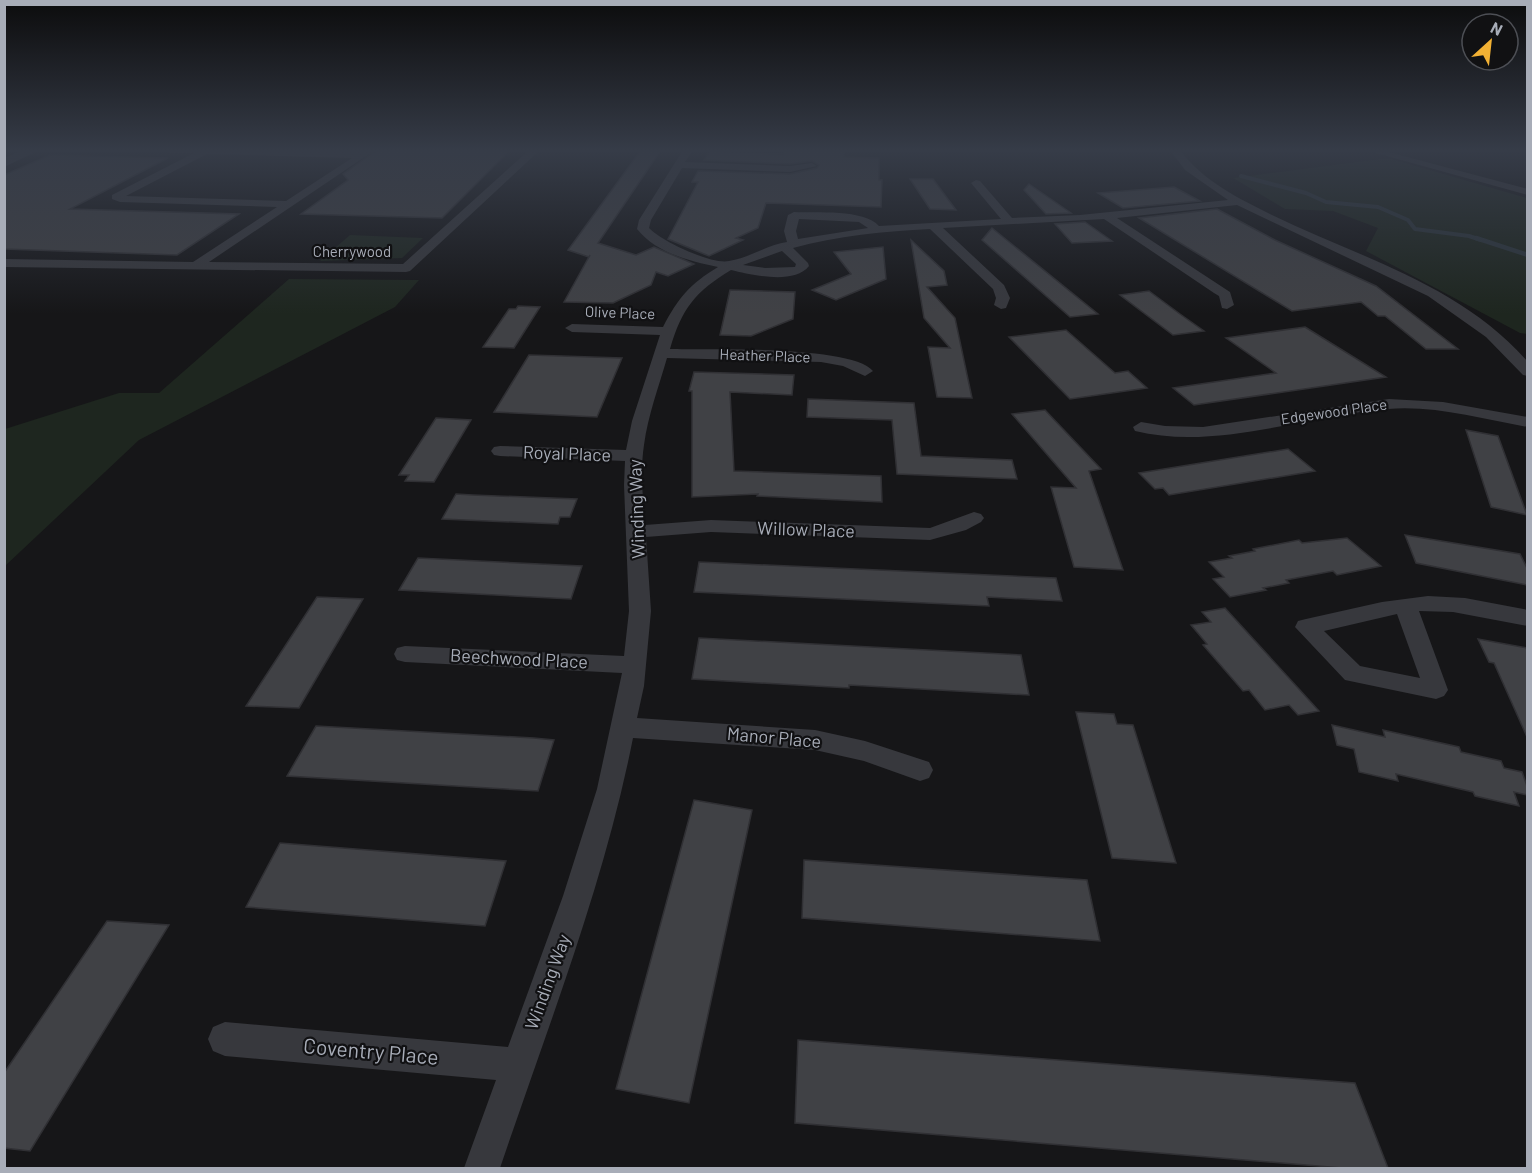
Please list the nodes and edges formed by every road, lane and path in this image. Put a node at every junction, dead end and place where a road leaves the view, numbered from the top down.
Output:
1 (289, 205) edge
2 (475, 205) edge
3 (654, 205) edge
4 (995, 205) edge
5 (1213, 205) edge
6 (1245, 205) edge
7 (1107, 216) junction
8 (1010, 222) junction
9 (933, 225) junction
10 (875, 229) junction
11 (789, 245) junction
12 (4, 263) edge
13 (195, 266) junction
14 (729, 266) junction
15 (1000, 305) dead end
16 (1227, 305) dead end
17 (572, 328) dead end
18 (668, 331) junction
19 (662, 353) junction
20 (865, 371) dead end
21 (1527, 372) edge
22 (1527, 422) edge
23 (1141, 427) dead end
24 (500, 451) dead end
25 (634, 456) junction
26 (974, 518) dead end
27 (636, 532) junction
28 (1406, 606) junction
29 (1527, 618) edge
30 (405, 654) dead end
31 (634, 665) junction
32 (623, 727) junction
33 (920, 770) dead end
34 (225, 1039) dead end
35 (518, 1065) junction
36 (482, 1168) edge

1 - 13 street
2 - 13 street, Cherrywood
3 - 14 street
4 - 8 street
5 - 7 street, Winding Way
6 - 21 street
7 - 8 street, Winding Way
7 - 16 street
8 - 9 street, Winding Way
9 - 10 street, Winding Way
9 - 15 street
10 - 11 street, Winding Way
10 - 11 street
11 - 14 street, Winding Way
11 - 14 street
12 - 13 street, Cherrywood
14 - 18 street, Winding Way
17 - 18 street, Olive Place
18 - 19 street, Winding Way
19 - 20 street, Heather Place
19 - 25 street, Winding Way
22 - 23 street, Edgewood Place
24 - 25 street, Royal Place
25 - 27 street, Winding Way
26 - 27 street, Willow Place
27 - 31 street, Winding Way
28 - 28 street
28 - 29 street
30 - 31 street, Beechwood Place
31 - 32 street, Winding Way
32 - 33 street, Manor Place
32 - 35 street, Winding Way
34 - 35 street, Coventry Place
35 - 36 street, Winding Way

